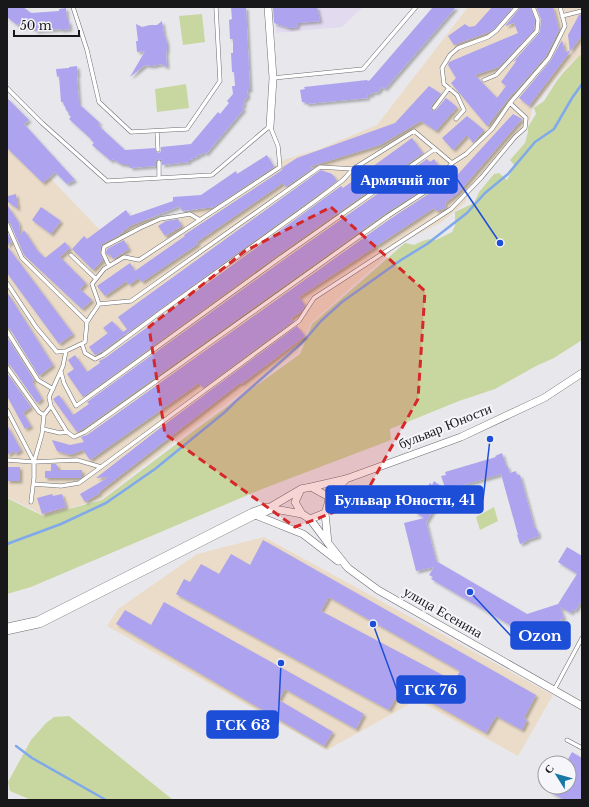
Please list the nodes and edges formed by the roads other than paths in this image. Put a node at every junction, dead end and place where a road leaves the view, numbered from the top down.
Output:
1 (73, 7) edge
2 (216, 7) edge
3 (268, 7) edge
4 (416, 7) edge
5 (517, 7) edge
6 (533, 7) edge
7 (560, 7) edge
8 (582, 11) edge
9 (562, 16) junction
10 (272, 78) junction
11 (484, 80) dead end
12 (7, 88) edge
13 (449, 88) junction
14 (510, 104) junction
15 (434, 108) dead end
16 (456, 118) dead end
17 (270, 126) junction
18 (157, 131) junction
19 (435, 149) junction
20 (158, 150) dead end
21 (159, 162) dead end
22 (452, 163) junction
23 (353, 169) junction
24 (159, 178) junction
25 (200, 220) junction
26 (7, 224) edge
27 (71, 255) dead end
28 (109, 266) junction
29 (96, 279) junction
30 (7, 283) edge
31 (99, 304) junction
32 (87, 322) junction
33 (7, 331) edge
34 (82, 344) junction
35 (66, 351) junction
36 (7, 367) edge
37 (61, 371) junction
38 (582, 373) edge
39 (54, 390) junction
40 (51, 406) junction
41 (7, 410) edge
42 (44, 415) junction
43 (43, 428) junction
44 (67, 432) junction
45 (7, 460) edge
46 (34, 462) junction
47 (101, 467) junction
48 (346, 479) junction
49 (33, 484) junction
50 (311, 487) junction
51 (301, 489) junction
52 (329, 497) junction
53 (31, 502) dead end
54 (267, 509) junction
55 (325, 513) junction
56 (253, 514) junction
57 (302, 514) junction
58 (310, 519) junction
59 (328, 543) junction
60 (348, 568) junction
61 (7, 630) edge
62 (582, 638) edge
63 (554, 690) junction
64 (582, 706) edge
65 (567, 740) dead end
66 (582, 748) edge

1 - 18 lane
2 - 18 lane
3 - 10 street
4 - 10 lane
5 - 13 lane
6 - 11 lane
7 - 9 lane
8 - 9 lane
9 - 14 lane
10 - 17 street
12 - 24 lane
13 - 15 lane
13 - 16 lane
14 - 22 lane
14 - 47 lane
17 - 24 lane
17 - 25 lane
18 - 20 lane
19 - 22 lane
19 - 23 lane
19 - 37 lane
21 - 24 lane
22 - 44 lane
23 - 31 lane
23 - 34 lane
25 - 28 lane
25 - 28 lane
26 - 32 lane
27 - 29 lane
28 - 29 lane
29 - 31 lane
30 - 35 lane
31 - 32 lane
32 - 34 lane
33 - 39 lane
34 - 35 lane
35 - 37 lane
36 - 42 lane
37 - 39 lane
38 - 48 street, бульвар Юности
39 - 40 lane
40 - 42 lane
40 - 44 lane
41 - 46 lane
42 - 43 lane
43 - 44 lane
43 - 46 lane
45 - 46 lane
46 - 47 lane
46 - 49 lane
47 - 49 lane
48 - 50 street, бульвар Юности
48 - 52 street
49 - 53 lane
50 - 51 street
50 - 52 street
51 - 54 street
51 - 57 street
52 - 55 street
54 - 56 street
54 - 57 street
55 - 58 street
55 - 59 street
56 - 60 street
56 - 61 street
57 - 58 street
58 - 59 street, улица Есенина
59 - 60 street, улица Есенина
60 - 63 street, улица Есенина
62 - 63 lane
63 - 64 street, улица Есенина
65 - 66 lane

